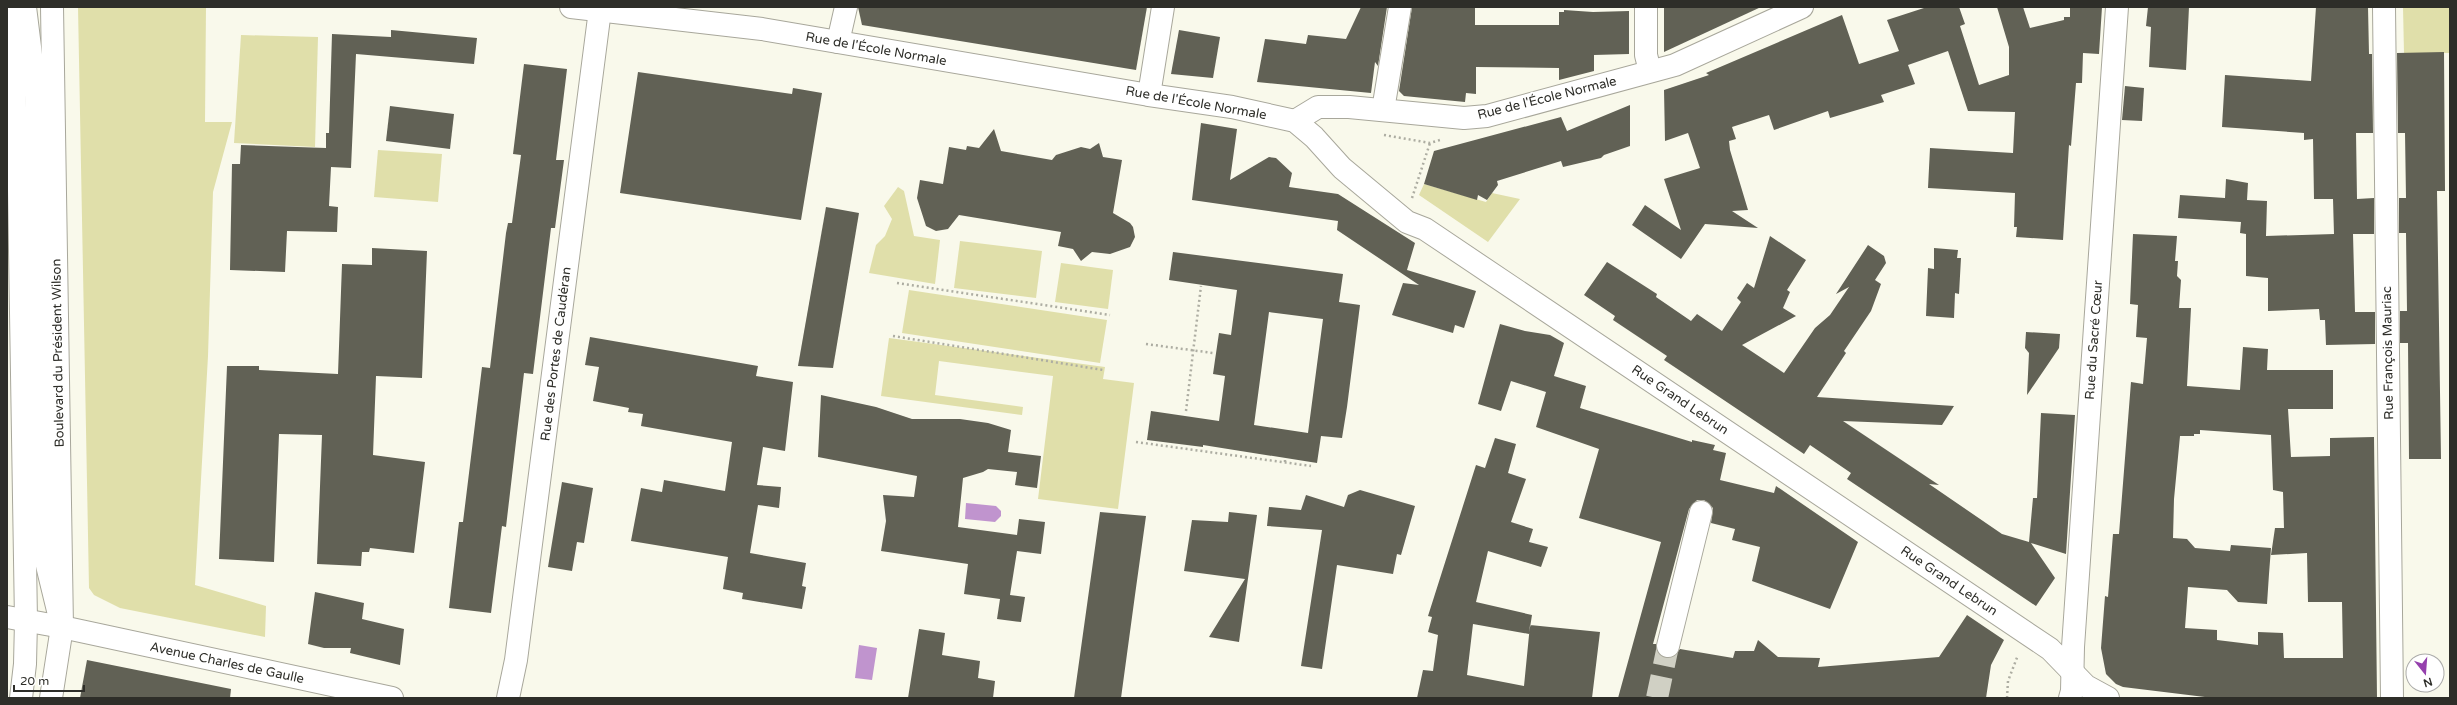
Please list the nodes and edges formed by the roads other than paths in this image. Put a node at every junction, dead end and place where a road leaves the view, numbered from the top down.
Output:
1 (10, 7) edge
2 (25, 7) edge
3 (52, 7) edge
4 (571, 7) edge
5 (846, 7) edge
6 (1164, 7) edge
7 (1400, 7) edge
8 (1646, 7) edge
9 (1802, 7) edge
10 (2117, 7) edge
11 (2384, 7) edge
12 (600, 10) junction
13 (838, 42) junction
14 (1650, 71) junction
15 (1149, 95) junction
16 (1383, 110) junction
17 (1295, 121) junction
18 (19, 189) junction
19 (57, 242) junction
20 (1701, 512) dead end
21 (17, 619) edge
22 (62, 627) junction
23 (1668, 646) tunnel mouth
24 (2073, 672) junction
25 (328, 691) edge
26 (21, 698) edge
27 (52, 698) edge
28 (392, 698) edge
29 (508, 698) edge
30 (2070, 698) edge
31 (2108, 698) edge
32 (2392, 698) edge

1 - 18 street
2 - 19 street
3 - 19 street, Boulevard du Président Wilson
4 - 12 street, Rue de l'École Normale
5 - 13 street
6 - 15 street
7 - 16 street
8 - 14 street
9 - 14 street, Rue de l'École Normale
10 - 24 street, Rue du Sacré Cœur
11 - 32 street, Rue François Mauriac
12 - 13 street, Rue de l'École Normale
12 - 29 street, Rue des Portes de Caudéran
13 - 15 street, Rue de l'École Normale
14 - 16 street, Rue de l'École Normale
15 - 17 street, Rue de l'École Normale
16 - 17 street, Rue de l'École Normale
17 - 24 street, Rue Grand Lebrun
18 - 21 street
18 - 22 street
19 - 22 street, Boulevard du Président Wilson
20 - 23 street
21 - 22 street, Avenue Charles de Gaulle
21 - 26 street
22 - 25 street, Avenue Charles de Gaulle
22 - 27 street, Boulevard du Président Wilson
24 - 30 street, Rue du Sacré Cœur
24 - 31 street
25 - 28 street, Avenue Charles de Gaulle

